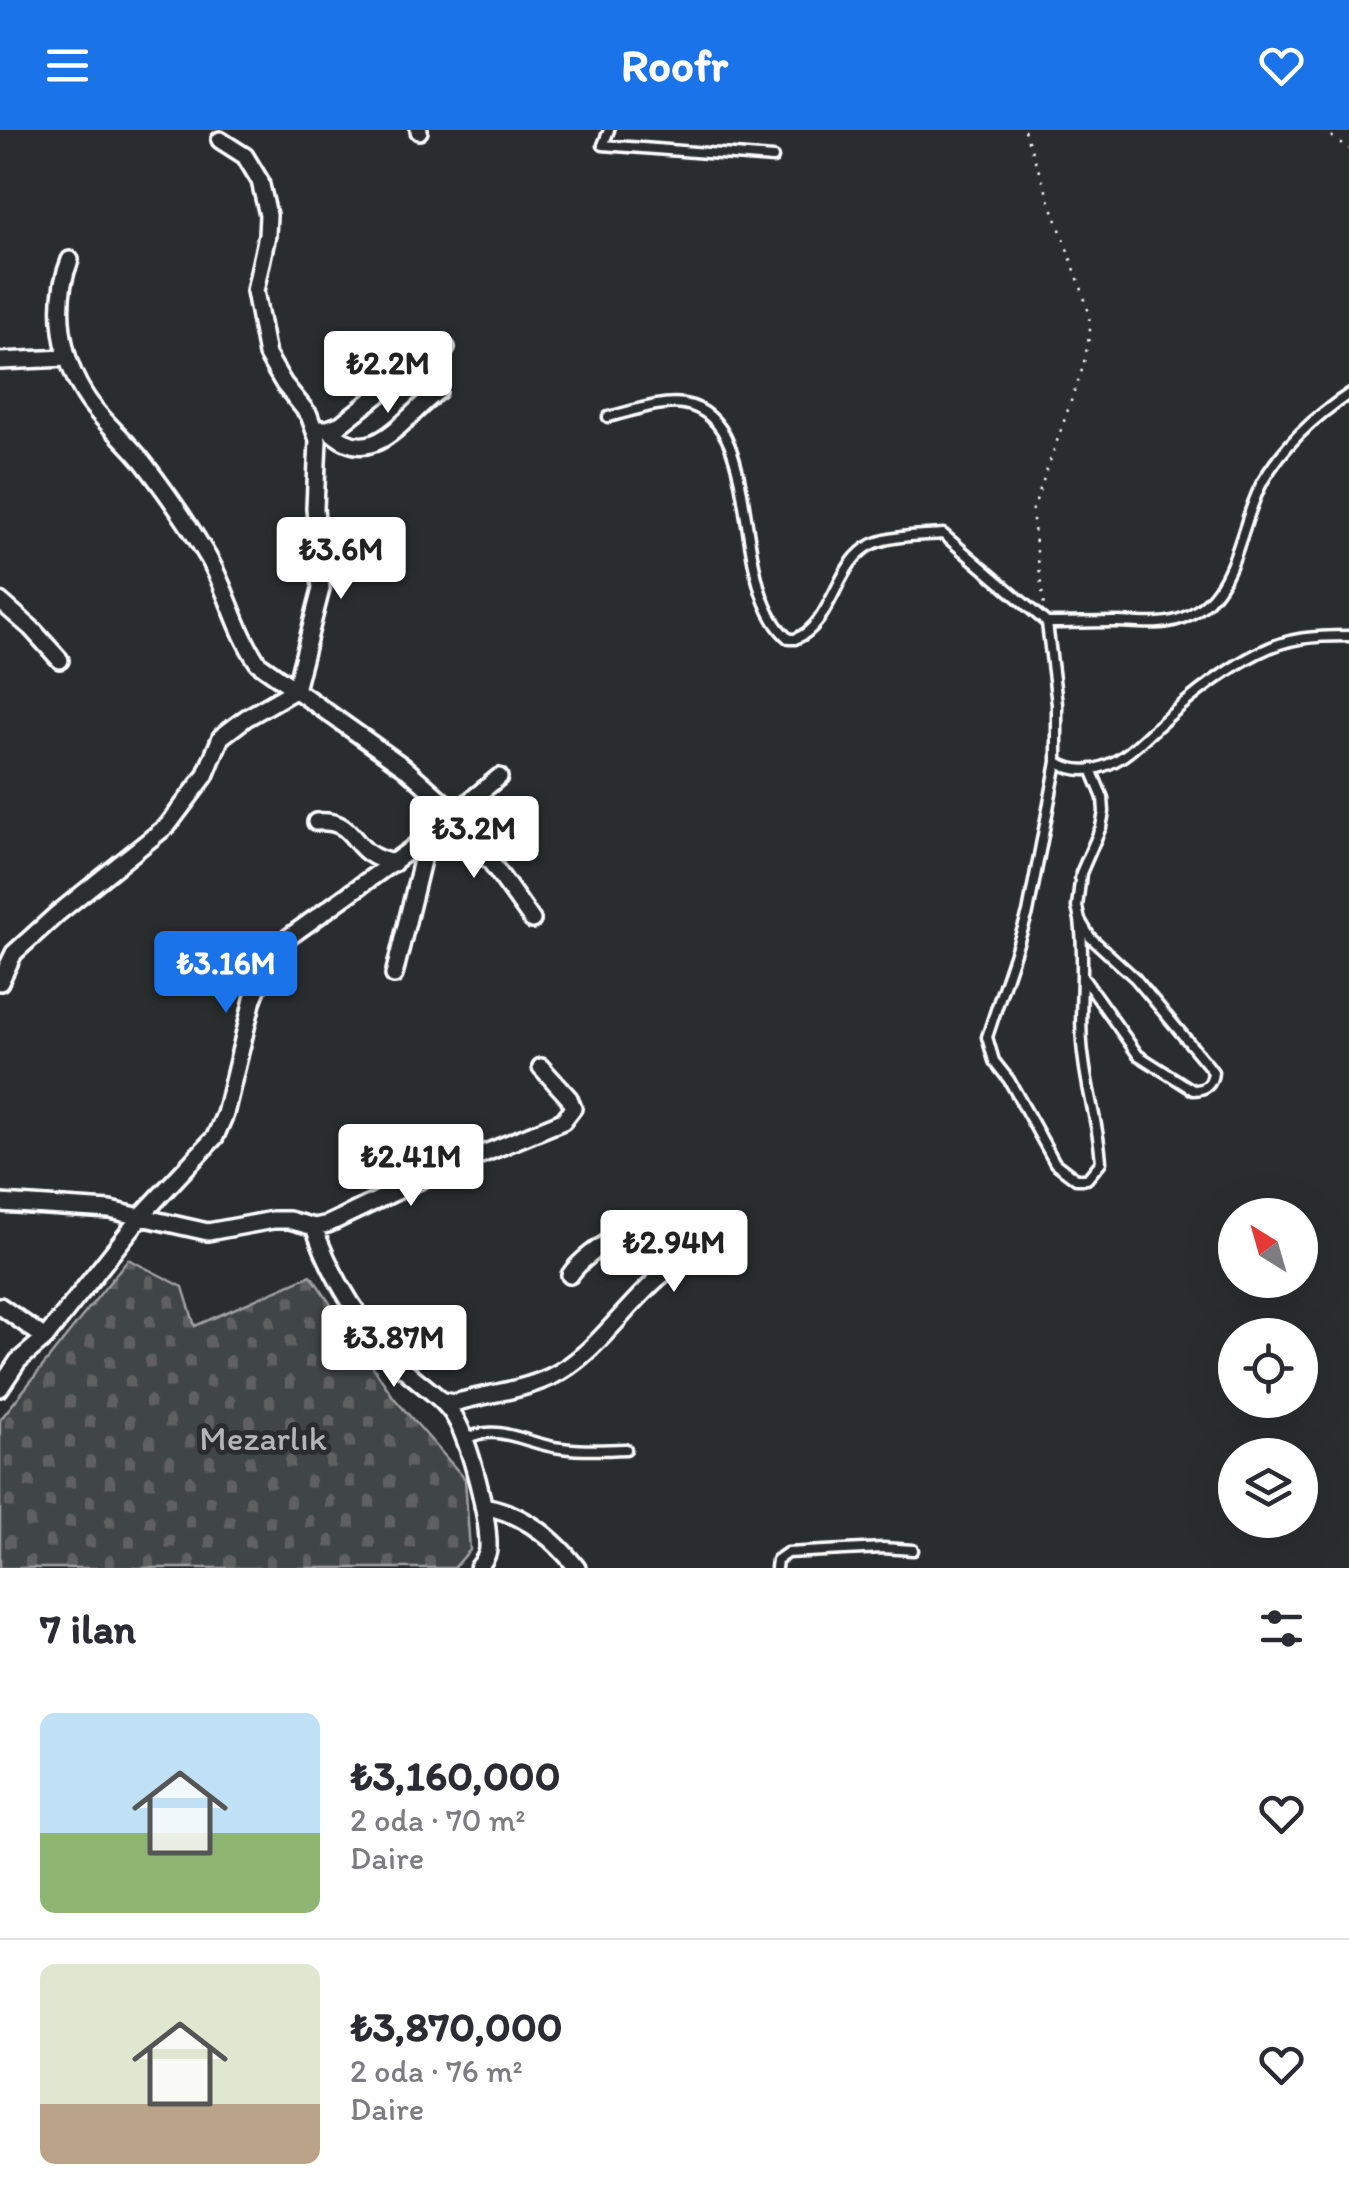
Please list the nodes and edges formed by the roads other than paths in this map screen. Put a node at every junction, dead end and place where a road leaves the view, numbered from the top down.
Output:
1 (609, 130) edge
2 (220, 140) dead end
3 (773, 158) dead end
4 (70, 260) dead end
5 (446, 348) dead end
6 (66, 358) junction
7 (0, 361) edge
8 (438, 391) dead end
9 (1349, 394) edge
10 (608, 417) dead end
11 (322, 429) junction
12 (0, 601) edge
13 (1047, 623) junction
14 (1349, 636) edge
15 (60, 660) dead end
16 (294, 690) junction
17 (1057, 762) junction
18 (1091, 769) junction
19 (500, 777) dead end
20 (456, 813) junction
21 (316, 822) dead end
22 (428, 836) junction
23 (394, 863) junction
24 (532, 920) dead end
25 (1080, 920) junction
26 (394, 974) dead end
27 (1084, 978) junction
28 (0, 982) edge
29 (541, 1066) dead end
30 (0, 1204) edge
31 (142, 1215) junction
32 (314, 1228) junction
33 (570, 1275) dead end
34 (0, 1306) edge
35 (45, 1338) junction
36 (0, 1388) edge
37 (442, 1401) junction
38 (466, 1439) junction
39 (626, 1449) dead end
40 (483, 1506) junction
41 (913, 1550) dead end
42 (478, 1568) edge
43 (578, 1568) edge
44 (776, 1568) edge

1 - 3 lane
2 - 11 street
4 - 6 street
5 - 11 street
6 - 7 street
6 - 16 street
8 - 11 street
9 - 13 lane
10 - 13 lane
11 - 16 street
12 - 15 street
13 - 17 lane
14 - 18 lane
16 - 20 street
16 - 28 street
17 - 18 lane
17 - 27 lane
18 - 25 lane
19 - 20 street
20 - 22 street
20 - 24 street
21 - 23 street
22 - 23 street
22 - 26 street
23 - 31 street
25 - 27 lane
25 - 27 lane
29 - 32 street
30 - 31 street
31 - 32 street
31 - 35 street
32 - 37 street
33 - 37 street
34 - 35 street
35 - 36 street
37 - 38 street
38 - 39 lane
38 - 40 street
40 - 42 street
40 - 43 street
41 - 44 lane

